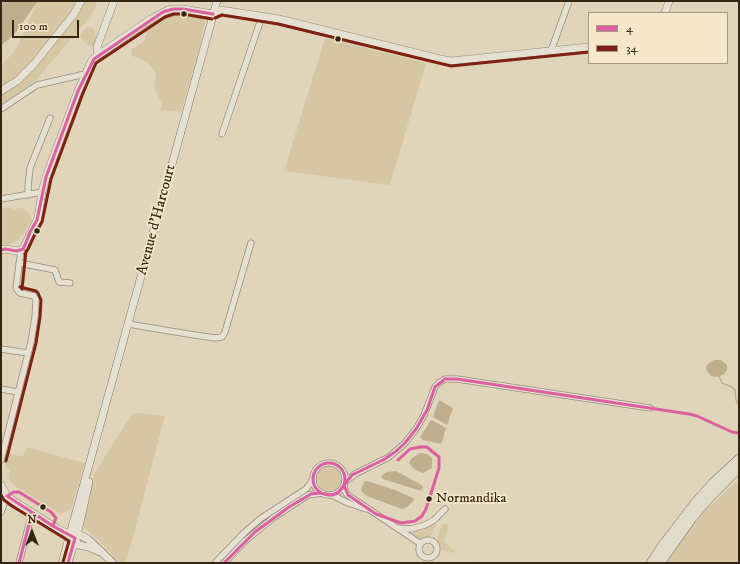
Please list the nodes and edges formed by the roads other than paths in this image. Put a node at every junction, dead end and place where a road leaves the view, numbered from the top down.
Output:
1 (81, 1) edge
2 (114, 1) edge
3 (217, 1) edge
4 (569, 1) edge
5 (669, 1) edge
6 (665, 12) edge
7 (213, 14) junction
8 (263, 17) junction
9 (588, 47) edge
10 (551, 52) junction
11 (98, 55) junction
12 (85, 74) junction
13 (1, 91) edge
14 (1, 109) edge
15 (50, 118) dead end
16 (222, 134) dead end
17 (42, 192) junction
18 (28, 195) junction
19 (1, 199) edge
20 (251, 242) dead end
21 (2, 248) edge
22 (21, 250) junction
23 (19, 263) junction
24 (70, 283) dead end
25 (128, 324) junction
26 (1, 349) edge
27 (28, 353) junction
28 (1, 389) edge
29 (18, 392) junction
30 (650, 408) dead end
31 (1, 431) edge
32 (8, 431) junction
33 (739, 459) edge
34 (1, 460) edge
35 (341, 467) junction
36 (739, 468) edge
37 (362, 470) junction
38 (313, 478) junction
39 (345, 484) junction
40 (1, 485) edge
41 (322, 493) junction
42 (332, 495) junction
43 (7, 496) junction
44 (445, 509) dead end
45 (1, 512) edge
46 (372, 512) junction
47 (32, 513) junction
48 (393, 526) junction
49 (72, 537) junction
50 (420, 544) dead end
51 (19, 563) edge
52 (62, 563) edge
53 (68, 563) edge
54 (113, 563) edge
55 (215, 563) edge
56 (224, 563) edge
57 (651, 563) edge
58 (660, 563) edge

1 - 13 street
2 - 11 street
3 - 7 street, Avenue d'Harcourt
4 - 10 street
5 - 6 street
7 - 8 street
7 - 11 street
7 - 25 street, Avenue d'Harcourt
8 - 10 street
8 - 16 street
9 - 10 street
11 - 12 street
12 - 14 street
12 - 17 street
15 - 18 street
17 - 18 street
17 - 22 street
18 - 19 street
20 - 25 street
21 - 22 street
22 - 23 street
23 - 24 street
23 - 27 street
25 - 49 street, Avenue d'Harcourt
26 - 27 street
27 - 29 street
28 - 29 street
29 - 32 street
30 - 37 street
31 - 32 street
32 - 34 street
33 - 57 highway
35 - 37 street
35 - 38 street
35 - 39 street
36 - 58 highway
37 - 39 street
38 - 41 street
38 - 55 street
39 - 42 street
39 - 46 street
40 - 43 street
41 - 42 street
41 - 56 street
42 - 46 street
43 - 45 street
43 - 47 street
44 - 48 street
46 - 48 street
47 - 49 street
47 - 51 street
48 - 50 street
49 - 52 street, Avenue d'Harcourt
49 - 53 street
49 - 54 street

